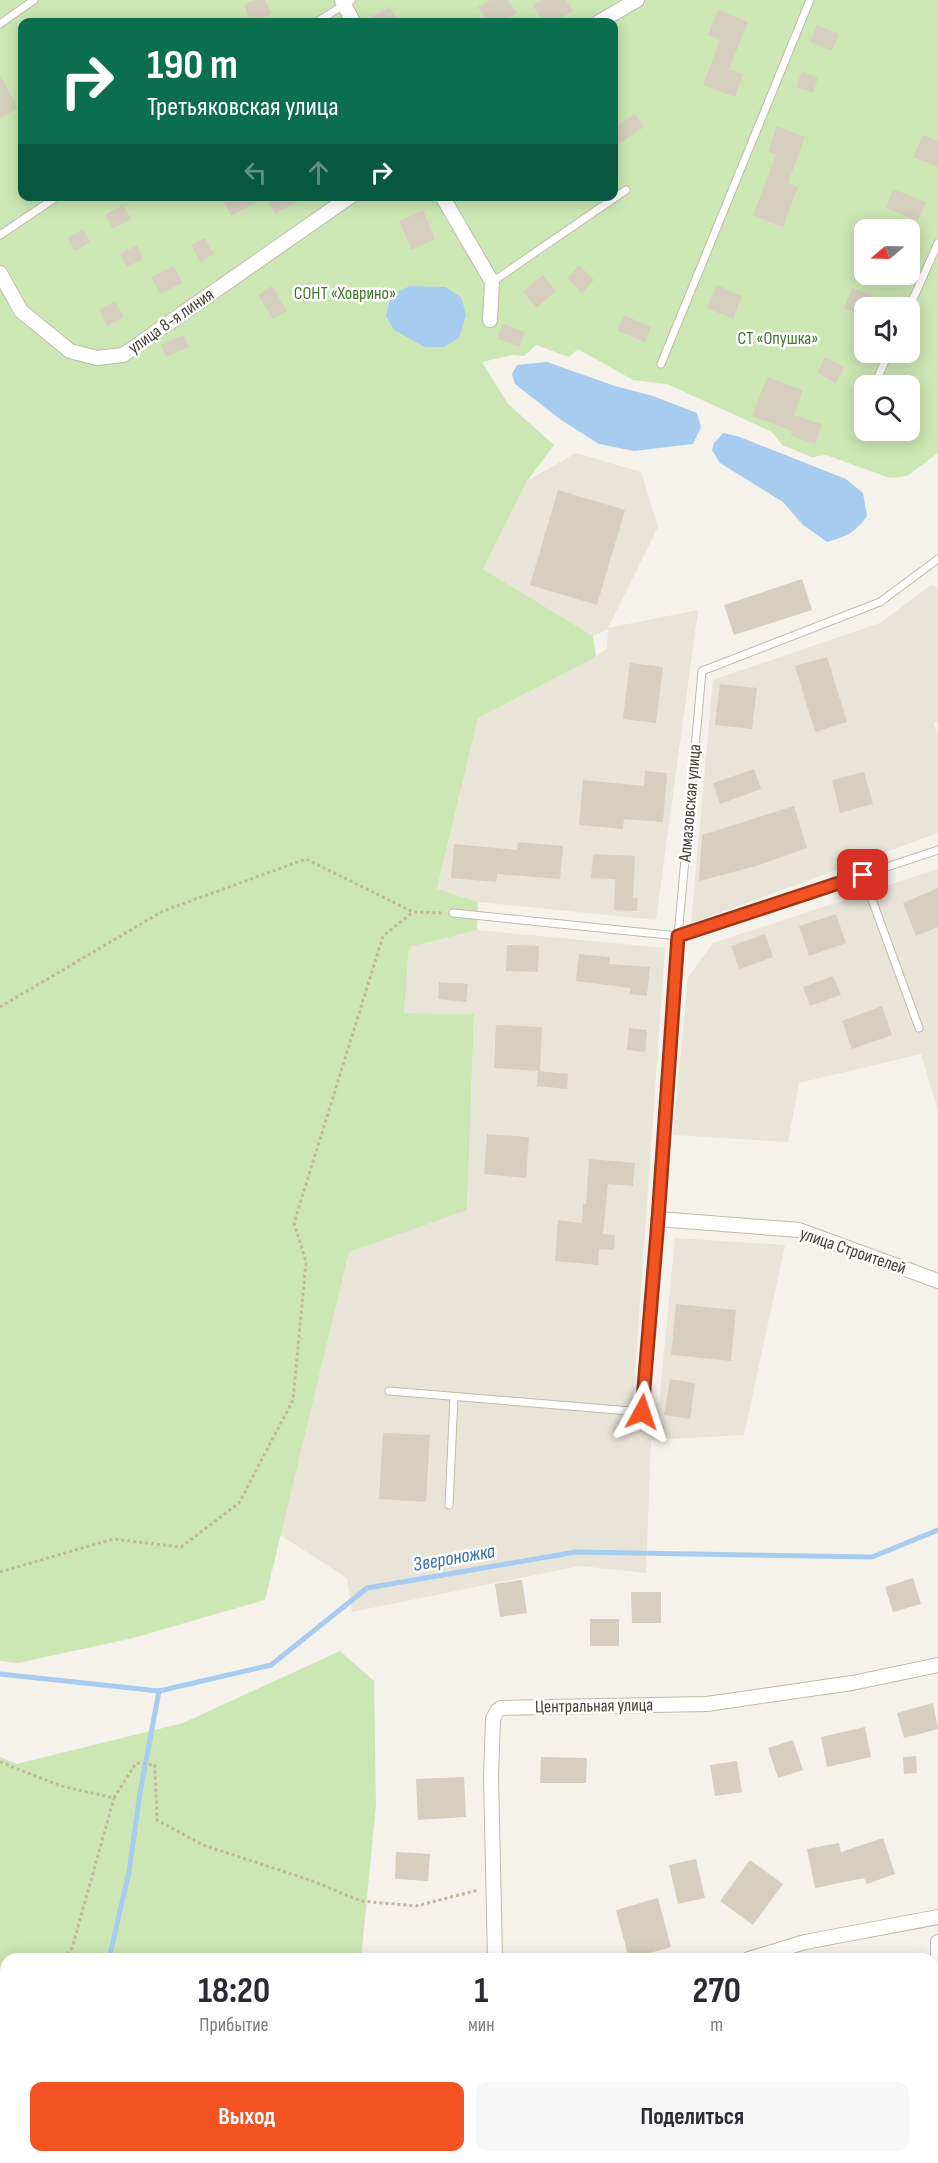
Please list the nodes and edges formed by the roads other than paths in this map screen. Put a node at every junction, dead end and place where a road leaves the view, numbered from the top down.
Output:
1 (34, 0) edge
2 (637, 0) edge
3 (810, 0) edge
4 (346, 1) edge
5 (323, 18) edge
6 (352, 18) edge
7 (606, 18) edge
8 (0, 24) edge
9 (626, 190) dead end
10 (618, 195) edge
11 (51, 201) edge
12 (344, 201) edge
13 (445, 201) edge
14 (610, 201) edge
15 (0, 235) edge
16 (938, 243) edge
17 (0, 273) edge
18 (492, 282) junction
19 (914, 297) edge
20 (490, 320) dead end
21 (661, 364) dead end
22 (938, 558) edge
23 (938, 850) edge
24 (863, 875) junction
25 (453, 913) road end
26 (678, 936) junction
27 (919, 1028) dead end
28 (658, 1220) junction
29 (938, 1281) edge
30 (389, 1391) dead end
31 (454, 1397) junction
32 (449, 1505) dead end
33 (938, 1665) edge
34 (938, 1917) edge
35 (495, 1953) edge
36 (769, 1953) edge

1 - 8 lane
2 - 7 street
3 - 21 lane
4 - 5 lane
4 - 6 street
9 - 10 lane
11 - 15 lane
12 - 17 street, улица 8-я линия
13 - 18 street
14 - 18 lane
16 - 19 lane
18 - 20 street
22 - 26 lane, Алмазовская улица
23 - 24 lane
24 - 26 lane
24 - 27 lane
25 - 26 lane
26 - 28 lane, Алмазовская улица
28 - 29 street, улица Строителей
28 - 31 lane, Алмазовская улица
30 - 31 lane
31 - 32 lane
33 - 35 street, Центральная улица
34 - 36 street

